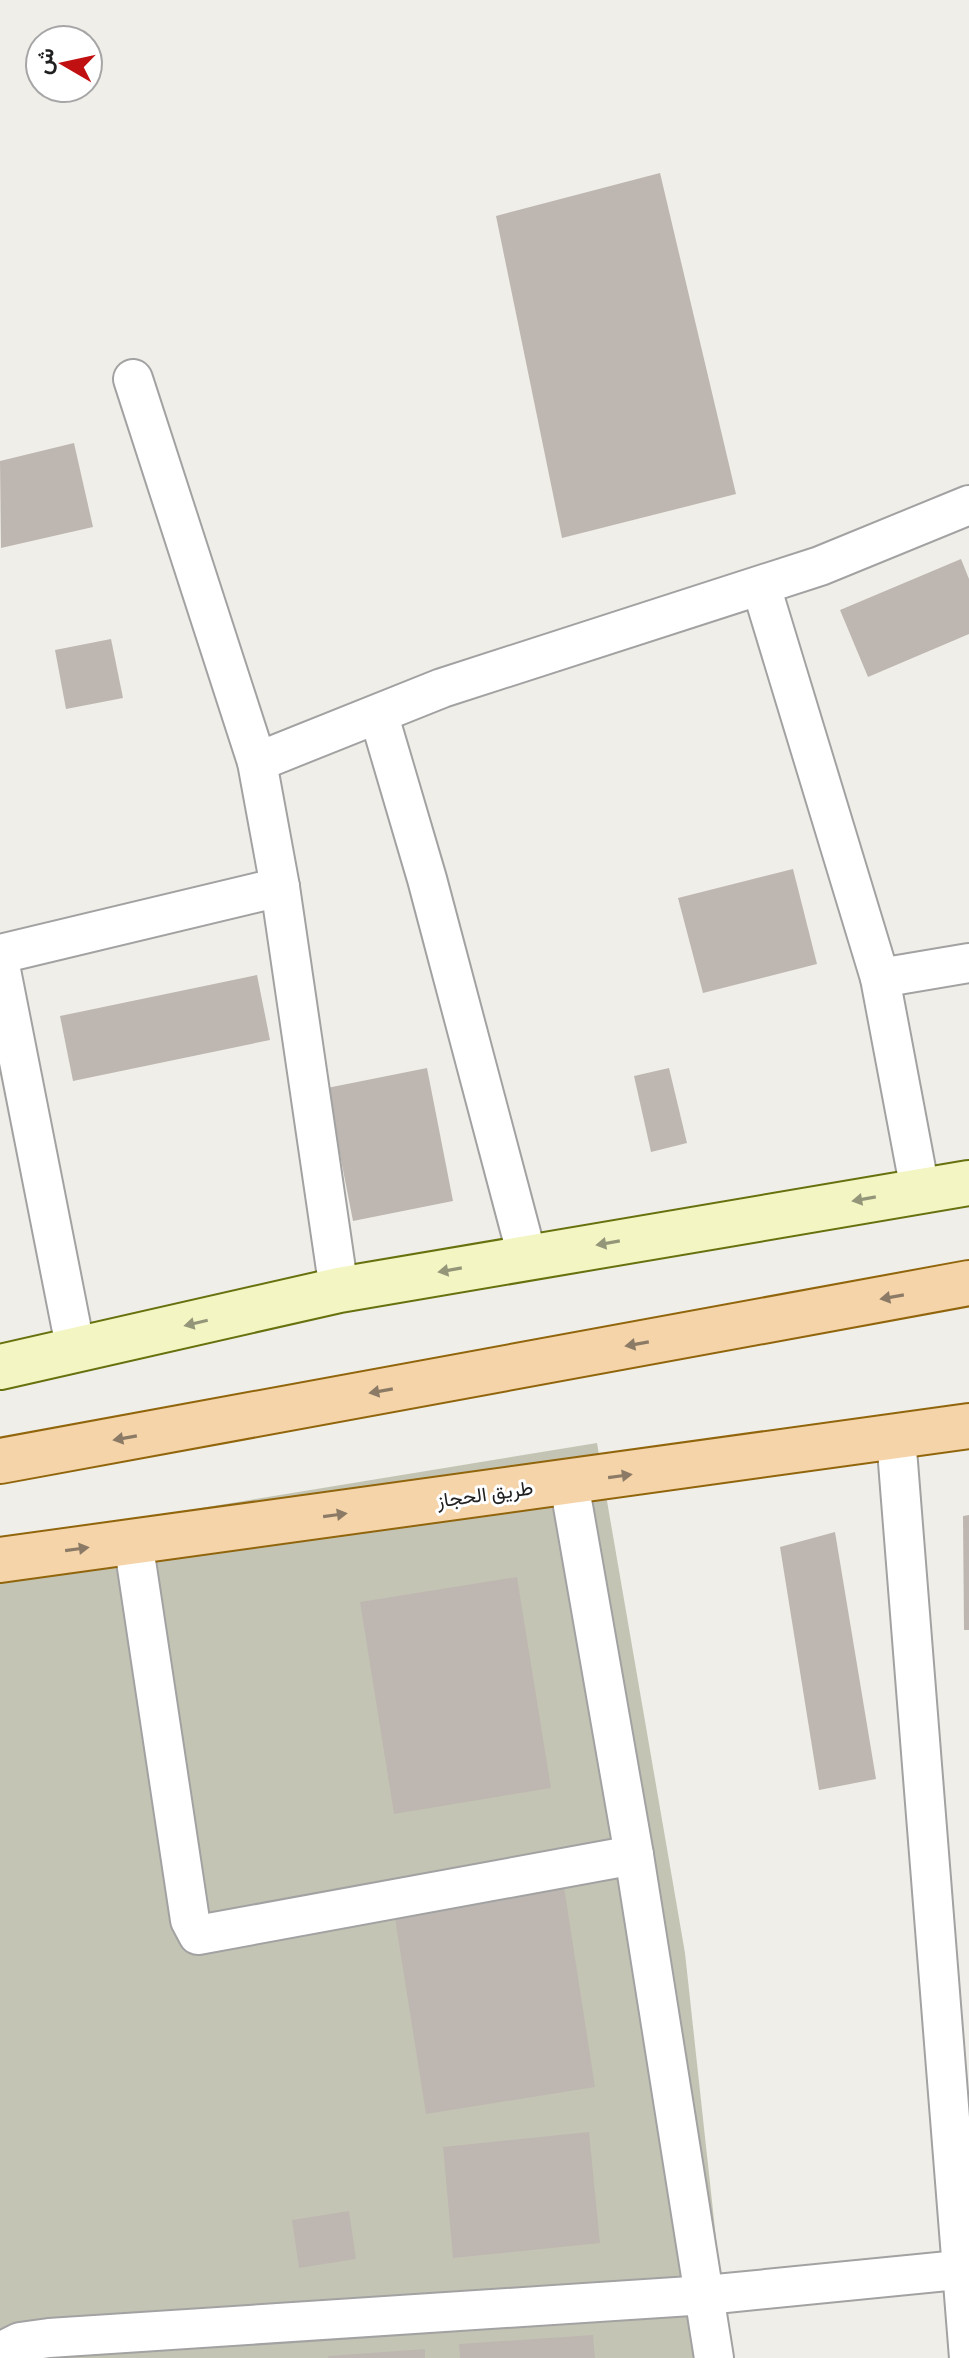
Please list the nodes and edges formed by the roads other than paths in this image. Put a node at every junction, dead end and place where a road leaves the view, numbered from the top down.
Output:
1 (133, 379) dead end
2 (969, 505) edge
3 (761, 586) junction
4 (379, 716) junction
5 (257, 762) junction
6 (280, 887) junction
7 (0, 954) edge
8 (969, 963) edge
9 (0, 965) edge
10 (880, 978) junction
11 (969, 1183) edge
12 (920, 1190) junction
13 (527, 1256) junction
14 (966, 1285) edge
15 (339, 1290) junction
16 (76, 1351) junction
17 (0, 1367) edge
18 (969, 1426) edge
19 (896, 1437) junction
20 (0, 1461) edge
21 (569, 1483) junction
22 (133, 1541) junction
23 (0, 1560) edge
24 (634, 1855) junction
25 (965, 2269) edge
26 (706, 2295) junction
27 (0, 2352) edge
28 (714, 2358) edge
29 (969, 2358) edge

1 - 5 street
2 - 3 street
3 - 4 street
3 - 10 street
4 - 5 street
4 - 13 street
5 - 6 street
6 - 7 street
6 - 15 street
8 - 10 street
9 - 16 street
10 - 12 street
11 - 12 main road
12 -> 13 main road
13 -> 15 main road
14 -> 20 main road
15 -> 16 main road
16 - 17 main road
18 - 19 main road, طريق الحجاز
21 -> 19 main road, طريق الحجاز
19 - 25 street
22 -> 21 main road, طريق الحجاز
21 - 24 street
23 -> 22 main road, طريق الحجاز
22 - 24 street
24 - 26 street
25 - 26 street
25 - 29 street
26 - 27 street
26 - 28 street

